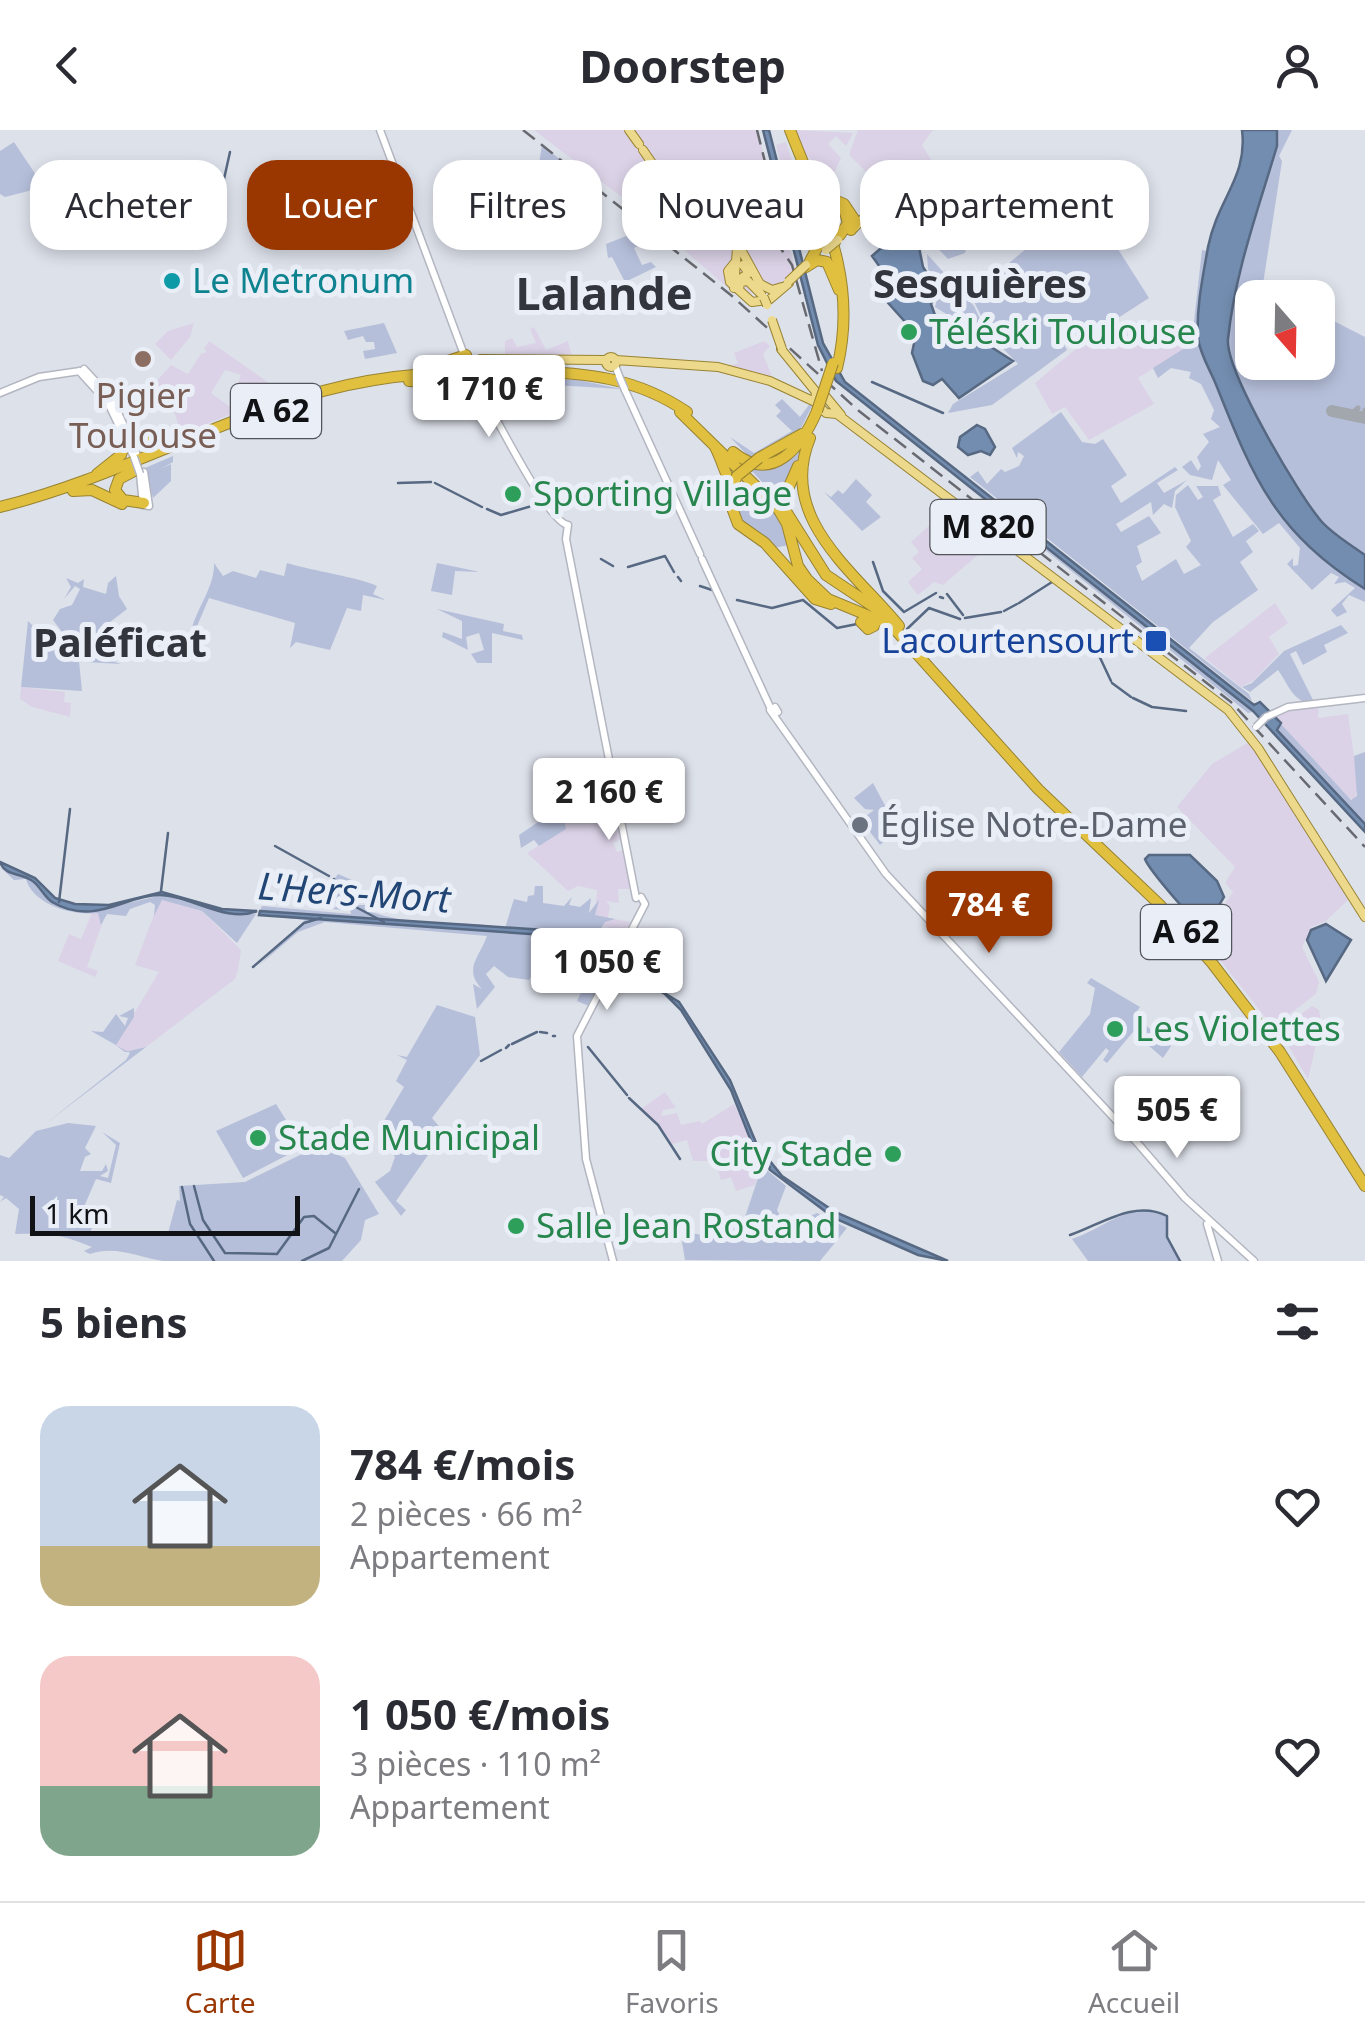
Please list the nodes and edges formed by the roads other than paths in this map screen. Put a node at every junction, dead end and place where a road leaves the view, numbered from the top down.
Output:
1 (380, 130) edge
2 (630, 130) edge
3 (789, 130) edge
4 (642, 146) junction
5 (651, 160) edge
6 (652, 160) edge
7 (800, 160) edge
8 (802, 160) edge
9 (839, 236) joint
10 (734, 250) edge
11 (738, 250) edge
12 (741, 250) edge
13 (816, 250) edge
14 (823, 250) edge
15 (831, 250) edge
16 (834, 250) edge
17 (840, 250) edge
18 (807, 264) junction
19 (829, 264) junction
20 (742, 271) junction
21 (787, 283) junction
22 (734, 288) junction
23 (746, 297) junction
24 (764, 300) junction
25 (844, 304) junction
26 (771, 320) junction
27 (783, 351) junction
28 (510, 360) junction
29 (468, 361) junction
30 (614, 363) junction
31 (375, 382) junction
32 (781, 382) junction
33 (479, 385) junction
34 (0, 393) edge
35 (820, 404) junction
36 (680, 412) junction
37 (204, 436) junction
38 (714, 436) junction
39 (130, 437) junction
40 (178, 451) junction
41 (766, 490) junction
42 (68, 492) junction
43 (40, 497) junction
44 (786, 503) junction
45 (142, 504) junction
46 (0, 510) edge
47 (818, 530) junction
48 (808, 548) junction
49 (855, 612) junction
50 (825, 615) dead end
51 (906, 634) junction
52 (1365, 698) edge
53 (1236, 718) junction
54 (1244, 728) junction
55 (1255, 728) junction
56 (1254, 748) junction
57 (1365, 917) edge
58 (1365, 1178) edge
59 (1365, 1186) edge
60 (1206, 1223) junction
61 (614, 1261) edge
62 (1218, 1261) edge
63 (1254, 1261) edge

1 - 29 main road
2 - 4 main road
3 - 7 highway
3 - 8 highway
4 - 5 main road
4 - 6 main road
9 - 9 main road
10 - 20 main road
11 - 20 main road
12 - 21 main road
13 - 18 highway
14 - 18 main road
15 - 25 highway
16 - 19 highway
17 - 25 highway
18 - 19 highway
18 - 21 main road, bridge
19 - 25 highway
20 - 22 main road
20 - 22 main road
20 - 23 main road
20 - 24 main road, M 820
21 - 22 main road
21 - 23 main road
21 - 26 main road
23 - 24 main road
24 - 26 main road, M 820
25 - 35 highway, bridge
26 - 27 main road, M 820, bridge
27 - 32 main road
27 - 35 main road, M 820
28 - 29 main road
28 - 29 main road
28 - 30 main road
29 - 31 highway
29 - 33 main road, bridge
30 - 32 main road
30 - 60 main road, bridge
31 - 33 highway
31 - 36 highway, A 62
31 - 37 highway, A 62
31 - 38 highway, A 62
31 - 40 highway, A 62
32 - 35 main road
33 - 61 main road
34 - 39 main road
35 - 38 highway
35 - 44 highway
35 - 47 highway
35 - 49 highway, bridge
35 - 53 main road, M 820
36 - 44 highway, bridge
36 - 49 highway, A 62
37 - 39 highway
37 - 43 highway, A 62
38 - 41 highway, A 62
39 - 43 highway
39 - 45 main road, bridge
40 - 42 highway, A 62
40 - 45 highway
41 - 44 highway
41 - 48 highway, A 62
42 - 45 highway
42 - 46 highway, A 62
43 - 46 highway, A 62
47 - 48 highway
47 - 51 highway
48 - 51 highway, A 62
49 - 50 highway
49 - 59 highway, A 62
51 - 58 highway, A 62
52 - 55 main road, bridge
53 - 54 main road, M 820
53 - 56 main road, M 820
54 - 55 main road
54 - 56 main road, M 820
55 - 56 main road
56 - 57 main road, M 820
60 - 62 main road
60 - 63 main road

